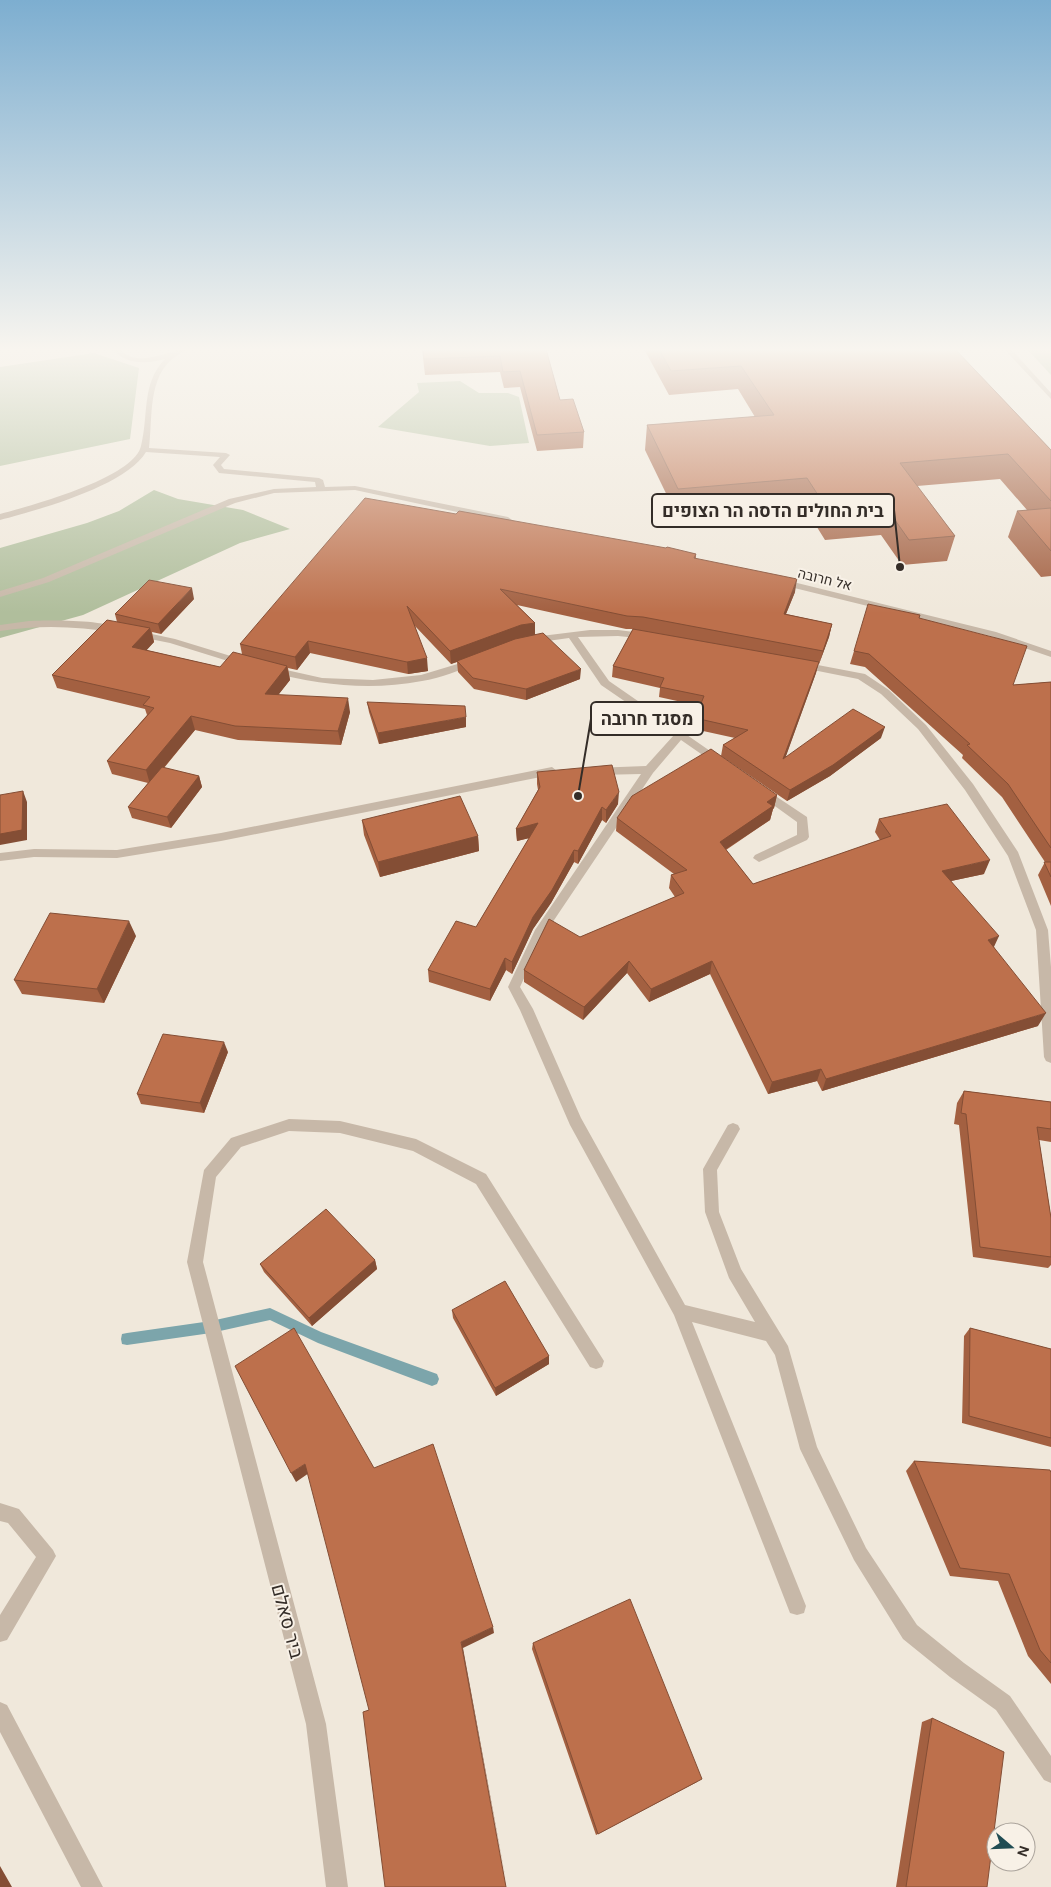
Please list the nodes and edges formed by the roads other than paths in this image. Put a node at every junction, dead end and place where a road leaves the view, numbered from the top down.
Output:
1 (146, 437) edge
2 (145, 450) junction
3 (321, 489) junction
4 (0, 517) edge
5 (519, 522) edge
6 (770, 580) edge
7 (0, 594) edge
8 (0, 628) edge
9 (571, 634) junction
10 (660, 638) edge
11 (525, 642) edge
12 (1051, 654) edge
13 (482, 659) edge
14 (794, 663) edge
15 (681, 734) junction
16 (730, 768) edge
17 (649, 770) junction
18 (560, 771) edge
19 (589, 771) edge
20 (755, 785) edge
21 (0, 857) edge
22 (759, 858) dead end
23 (1051, 1057) edge
24 (733, 1129) dead end
25 (680, 1311) junction
26 (771, 1334) junction
27 (596, 1361) dead end
28 (0, 1512) edge
29 (797, 1606) dead end
30 (0, 1633) edge
31 (0, 1712) edge
32 (1051, 1773) edge
33 (92, 1887) edge
34 (337, 1887) edge

1 - 2 street
2 - 3 street
2 - 4 street
3 - 5 street
3 - 7 street
6 - 12 street, אל חרובה
8 - 13 street
9 - 10 street
9 - 11 street
9 - 15 street
14 - 23 street
15 - 16 street
15 - 17 street
17 - 19 street
17 - 25 street
18 - 21 street
20 - 22 street
24 - 26 street
25 - 26 street
25 - 29 street
26 - 32 street
27 - 34 street, ביר סאלם
28 - 30 street
31 - 33 street

